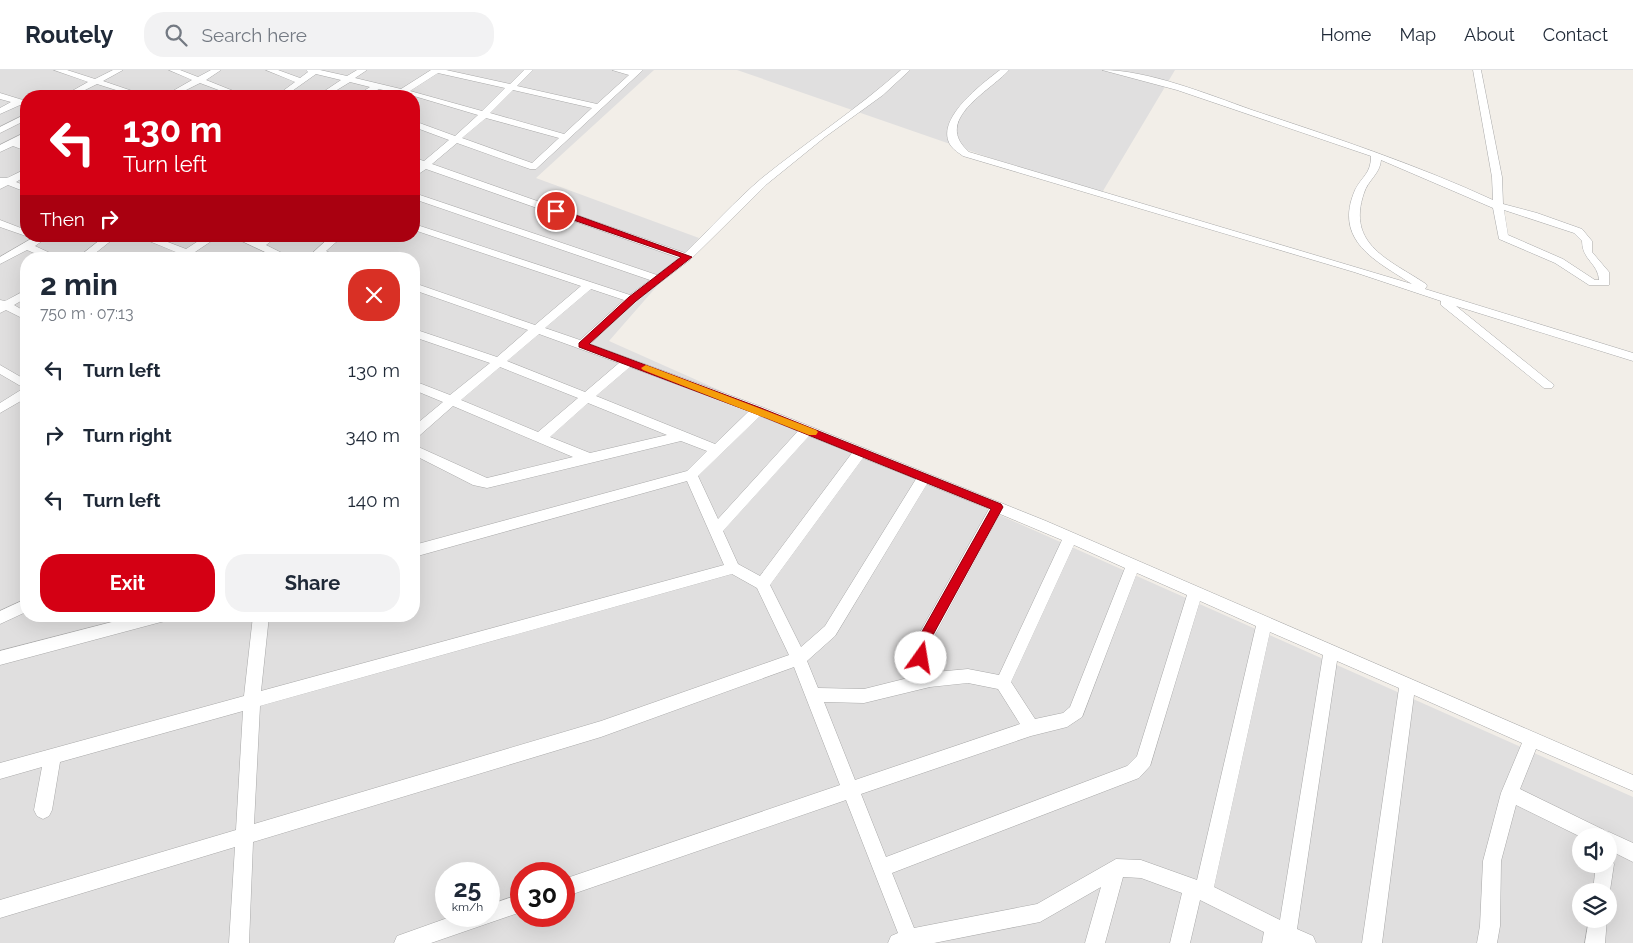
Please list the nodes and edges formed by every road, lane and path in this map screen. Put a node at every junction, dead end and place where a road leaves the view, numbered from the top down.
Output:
1 (58, 70) edge
2 (119, 70) edge
3 (172, 70) edge
4 (217, 70) edge
5 (270, 70) edge
6 (363, 70) edge
7 (436, 70) edge
8 (529, 70) edge
9 (616, 70) edge
10 (906, 70) edge
11 (1005, 70) edge
12 (1106, 70) edge
13 (1477, 70) edge
14 (313, 71) edge
15 (637, 72) edge
16 (199, 80) junction
17 (346, 80) junction
18 (301, 81) junction
19 (96, 82) junction
20 (378, 86) junction
21 (512, 87) junction
22 (79, 90) edge
23 (122, 90) edge
24 (180, 90) edge
25 (226, 90) edge
26 (288, 90) edge
27 (330, 90) edge
28 (371, 90) edge
29 (388, 90) edge
30 (405, 90) edge
31 (0, 96) edge
32 (420, 99) edge
33 (20, 102) edge
34 (20, 104) edge
35 (598, 107) junction
36 (0, 111) edge
37 (484, 114) junction
38 (20, 120) edge
39 (420, 126) edge
40 (0, 130) edge
41 (20, 137) edge
42 (566, 137) junction
43 (457, 139) junction
44 (12, 142) junction
45 (20, 145) edge
46 (0, 148) edge
47 (1376, 155) junction
48 (420, 163) edge
49 (425, 165) junction
50 (420, 169) edge
51 (20, 175) edge
52 (3, 182) edge
53 (20, 187) edge
54 (420, 198) edge
55 (1498, 206) junction
56 (0, 223) edge
57 (420, 229) edge
58 (20, 231) edge
59 (33, 242) edge
60 (104, 242) edge
61 (159, 242) edge
62 (204, 242) edge
63 (249, 242) edge
64 (263, 242) edge
65 (331, 242) edge
66 (28, 246) junction
67 (257, 246) junction
68 (42, 252) edge
69 (90, 252) edge
70 (187, 252) joint
71 (272, 252) edge
72 (319, 252) edge
73 (687, 257) junction
74 (0, 261) edge
75 (659, 279) junction
76 (589, 285) junction
77 (420, 288) edge
78 (1435, 295) junction
79 (20, 296) edge
80 (632, 299) junction
81 (2, 306) edge
82 (20, 314) edge
83 (536, 329) junction
84 (420, 335) edge
85 (582, 345) junction
86 (1633, 357) edge
87 (497, 362) junction
88 (629, 362) junction
89 (0, 369) edge
90 (20, 381) edge
91 (1548, 385) dead end
92 (420, 387) edge
93 (20, 396) edge
94 (587, 398) junction
95 (452, 399) junction
96 (0, 409) edge
97 (758, 410) junction
98 (420, 428) edge
99 (807, 430) junction
100 (681, 436) junction
101 (541, 437) junction
102 (717, 450) junction
103 (860, 452) junction
104 (420, 453) edge
105 (588, 458) junction
106 (691, 475) junction
107 (924, 478) junction
108 (997, 507) junction
109 (716, 530) junction
110 (1070, 538) junction
111 (420, 549) edge
112 (1133, 565) junction
113 (733, 568) junction
114 (762, 584) junction
115 (1195, 592) junction
116 (20, 608) edge
117 (0, 618) edge
118 (138, 622) edge
119 (260, 622) edge
120 (1264, 623) junction
121 (1331, 652) junction
122 (0, 658) edge
123 (798, 659) junction
124 (930, 680) junction
125 (1003, 683) junction
126 (1408, 685) junction
127 (813, 695) junction
128 (252, 700) junction
129 (1031, 728) junction
130 (1532, 738) junction
131 (53, 755) junction
132 (0, 771) edge
133 (1633, 783) edge
134 (849, 790) junction
135 (1510, 792) junction
136 (43, 810) dead end
137 (1582, 828) edge
138 (246, 836) junction
139 (1617, 845) edge
140 (1633, 853) edge
141 (881, 868) junction
142 (1116, 868) junction
143 (575, 884) edge
144 (1199, 890) junction
145 (0, 909) edge
146 (450, 927) edge
147 (1597, 928) edge
148 (1278, 935) edge
149 (906, 941) edge
150 (239, 943) edge
151 (404, 943) edge
152 (1095, 943) edge
153 (1180, 943) edge
154 (1306, 943) edge
155 (1372, 943) edge
156 (1487, 943) edge
157 (1595, 943) edge

1 - 19 street
2 - 19 street
3 - 16 street
4 - 16 street
5 - 18 street
6 - 17 street
7 - 21 street
7 - 30 street
8 - 21 street
9 - 15 street
10 - 73 street
11 - 78 street
12 - 47 street
13 - 55 street
14 - 17 street
14 - 18 street
15 - 35 street
16 - 24 street
16 - 25 street
17 - 20 street
17 - 27 street
18 - 26 street
19 - 22 street
19 - 23 street
20 - 28 street
20 - 29 street
21 - 35 street
21 - 37 street
31 - 33 street
32 - 37 street
34 - 36 street
35 - 42 street
37 - 42 street
37 - 43 street
38 - 40 street
39 - 43 street
41 - 44 street
42 - 43 street
43 - 49 street
44 - 45 street
44 - 46 street
47 - 55 street
47 - 78 street
48 - 49 street
49 - 50 street
49 - 73 street
51 - 52 street
52 - 53 street
54 - 75 street
55 - 55 street
56 - 58 street
57 - 76 street
59 - 66 street
60 - 69 street
61 - 70 street
62 - 70 street
63 - 67 street
64 - 67 street
65 - 72 street
66 - 68 street
66 - 74 street
67 - 71 street
73 - 75 street
75 - 80 street
76 - 80 street
76 - 83 street
77 - 83 street
78 - 86 street
78 - 91 street
79 - 81 street
80 - 85 street
81 - 82 street
83 - 85 street
83 - 87 street
84 - 87 street
85 - 88 street
87 - 94 street
87 - 95 street
88 - 94 street
88 - 97 street
89 - 90 street
92 - 95 street
93 - 96 street
94 - 100 street
94 - 101 street
95 - 98 street
95 - 101 street
97 - 99 street
97 - 102 street
99 - 103 street
99 - 109 street
100 - 102 street
100 - 105 street
101 - 105 street
102 - 106 street
103 - 107 street
103 - 114 street
104 - 105 street
106 - 109 street
106 - 111 street
107 - 108 street
107 - 123 street
108 - 110 street
108 - 124 street
109 - 113 street
110 - 112 street
110 - 125 street
112 - 115 street
112 - 129 street
113 - 114 street
113 - 128 street
114 - 123 street
115 - 120 street
115 - 141 street
116 - 117 street
118 - 122 street
119 - 128 street
120 - 121 street
120 - 144 street
121 - 126 street
121 - 148 street
123 - 127 street
123 - 138 street
124 - 125 street
124 - 127 street
125 - 129 street
126 - 130 street
126 - 155 street
127 - 134 street
128 - 131 street
128 - 138 street
129 - 134 street
130 - 133 street
130 - 135 street
131 - 132 street
131 - 136 street
134 - 141 street
134 - 143 street
135 - 137 street
135 - 156 street
138 - 145 street
138 - 150 street
139 - 140 street
141 - 149 street
142 - 144 street
142 - 149 street
142 - 152 street
144 - 148 street
144 - 153 street
146 - 151 street
147 - 157 street
148 - 154 street

